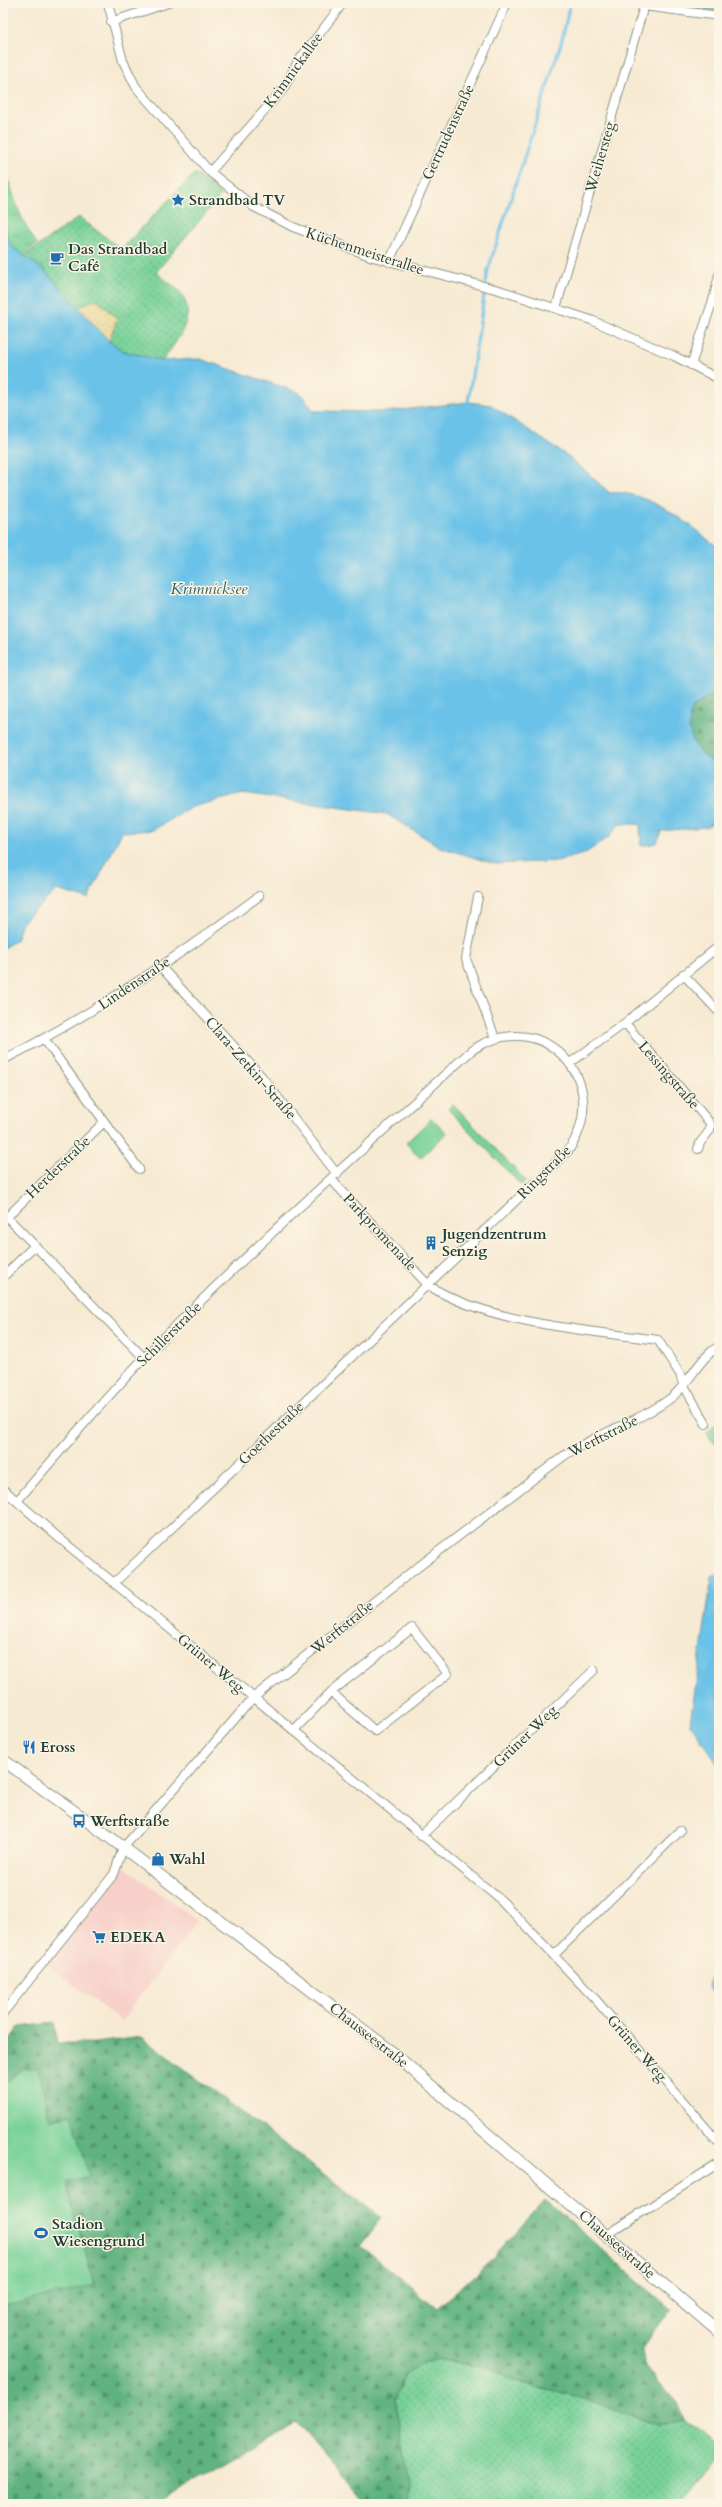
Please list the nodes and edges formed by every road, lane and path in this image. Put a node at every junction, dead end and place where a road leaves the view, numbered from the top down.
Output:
1 (108, 3) edge
2 (168, 3) edge
3 (343, 3) edge
4 (507, 3) edge
5 (719, 16) edge
6 (111, 22) junction
7 (210, 172) junction
8 (389, 262) junction
9 (719, 275) edge
10 (556, 308) junction
11 (691, 365) junction
12 (719, 379) edge
13 (259, 896) dead end
14 (478, 898) dead end
15 (719, 946) edge
16 (160, 966) junction
17 (683, 974) junction
18 (719, 1012) edge
19 (625, 1023) junction
20 (495, 1038) junction
21 (44, 1039) junction
22 (3, 1060) edge
23 (570, 1063) junction
24 (103, 1123) junction
25 (698, 1149) dead end
26 (139, 1169) dead end
27 (334, 1177) junction
28 (34, 1246) junction
29 (3, 1277) edge
30 (428, 1285) junction
31 (719, 1346) edge
32 (144, 1358) junction
33 (683, 1384) junction
34 (706, 1424) dead end
35 (3, 1489) edge
36 (18, 1500) junction
37 (115, 1582) junction
38 (594, 1670) dead end
39 (331, 1692) junction
40 (253, 1698) junction
41 (294, 1729) junction
42 (3, 1760) edge
43 (680, 1831) dead end
44 (421, 1836) junction
45 (123, 1848) junction
46 (555, 1954) junction
47 (3, 2013) edge
48 (719, 2143) edge
49 (719, 2163) edge
50 (606, 2235) junction
51 (719, 2332) edge

1 - 6 street, Küchenmeisterallee
2 - 6 street
3 - 7 street, Krimnickallee
4 - 8 street, Gertrudenstraße
5 - 10 street, Weihersteg
6 - 7 street, Küchenmeisterallee
7 - 8 street, Küchenmeisterallee
8 - 10 street, Küchenmeisterallee
9 - 11 street
10 - 11 street, Küchenmeisterallee
11 - 12 street, Küchenmeisterallee
13 - 16 street, Lindenstraße
14 - 20 street
15 - 17 street
16 - 21 street, Lindenstraße
16 - 27 street, Clara-Zetkin-Straße
17 - 18 street
17 - 19 street
19 - 23 street
19 - 25 street, Lessingstraße
20 - 23 street, Ringstraße
20 - 27 street, Ringstraße
21 - 22 street, Lindenstraße
21 - 24 street, Herderstraße
23 - 30 street, Ringstraße
24 - 26 street, Herderstraße
24 - 28 street, Herderstraße
27 - 30 street, Parkpromenade
27 - 32 street, Schillerstraße
28 - 29 street
28 - 32 street, Herderstraße
30 - 33 street
30 - 37 street, Goethestraße
31 - 33 street, Werftstraße
32 - 36 street, Schillerstraße
33 - 34 street
33 - 40 street, Werftstraße
35 - 36 street, Grüner Weg
36 - 37 street, Grüner Weg
37 - 40 street, Grüner Weg
38 - 44 street, Grüner Weg
39 - 39 street
39 - 41 street
40 - 41 street, Grüner Weg
40 - 45 street, Werftstraße
41 - 44 street, Grüner Weg
42 - 45 main road, Chausseestraße
43 - 46 street
44 - 46 street, Grüner Weg
45 - 47 street, Werftstraße
45 - 50 main road, Chausseestraße
46 - 48 street, Grüner Weg
49 - 50 street
50 - 51 main road, Chausseestraße

